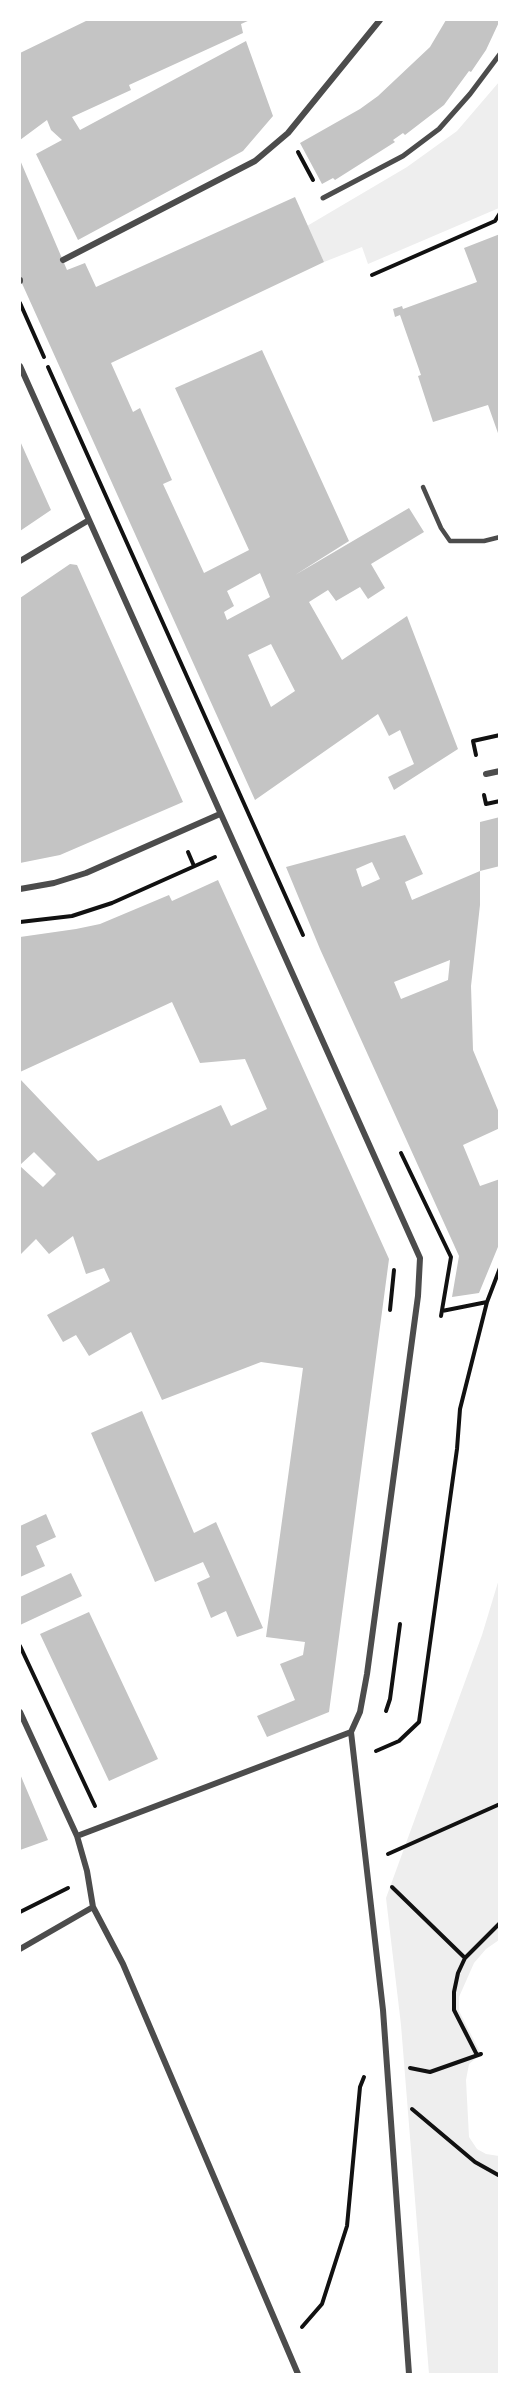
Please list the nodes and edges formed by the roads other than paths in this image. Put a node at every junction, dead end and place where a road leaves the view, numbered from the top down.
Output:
1 (381, 20) edge
2 (500, 54) edge
3 (322, 198) road end
4 (63, 260) dead end
5 (20, 366) edge
6 (423, 486) dead end
7 (89, 520) junction
8 (500, 537) edge
9 (20, 561) edge
10 (500, 771) edge
11 (486, 774) dead end
12 (220, 814) junction
13 (20, 889) edge
14 (20, 1712) edge
15 (351, 1732) junction
16 (77, 1836) junction
17 (93, 1907) junction
18 (20, 1949) edge
19 (298, 2374) edge
20 (409, 2374) edge

1 - 4 street
2 - 3 street
5 - 7 street
6 - 8 lane
7 - 9 street
7 - 12 street
10 - 11 street
12 - 13 street
12 - 15 street
14 - 16 street
15 - 16 street
15 - 20 street
16 - 17 street
17 - 18 street
17 - 19 street

